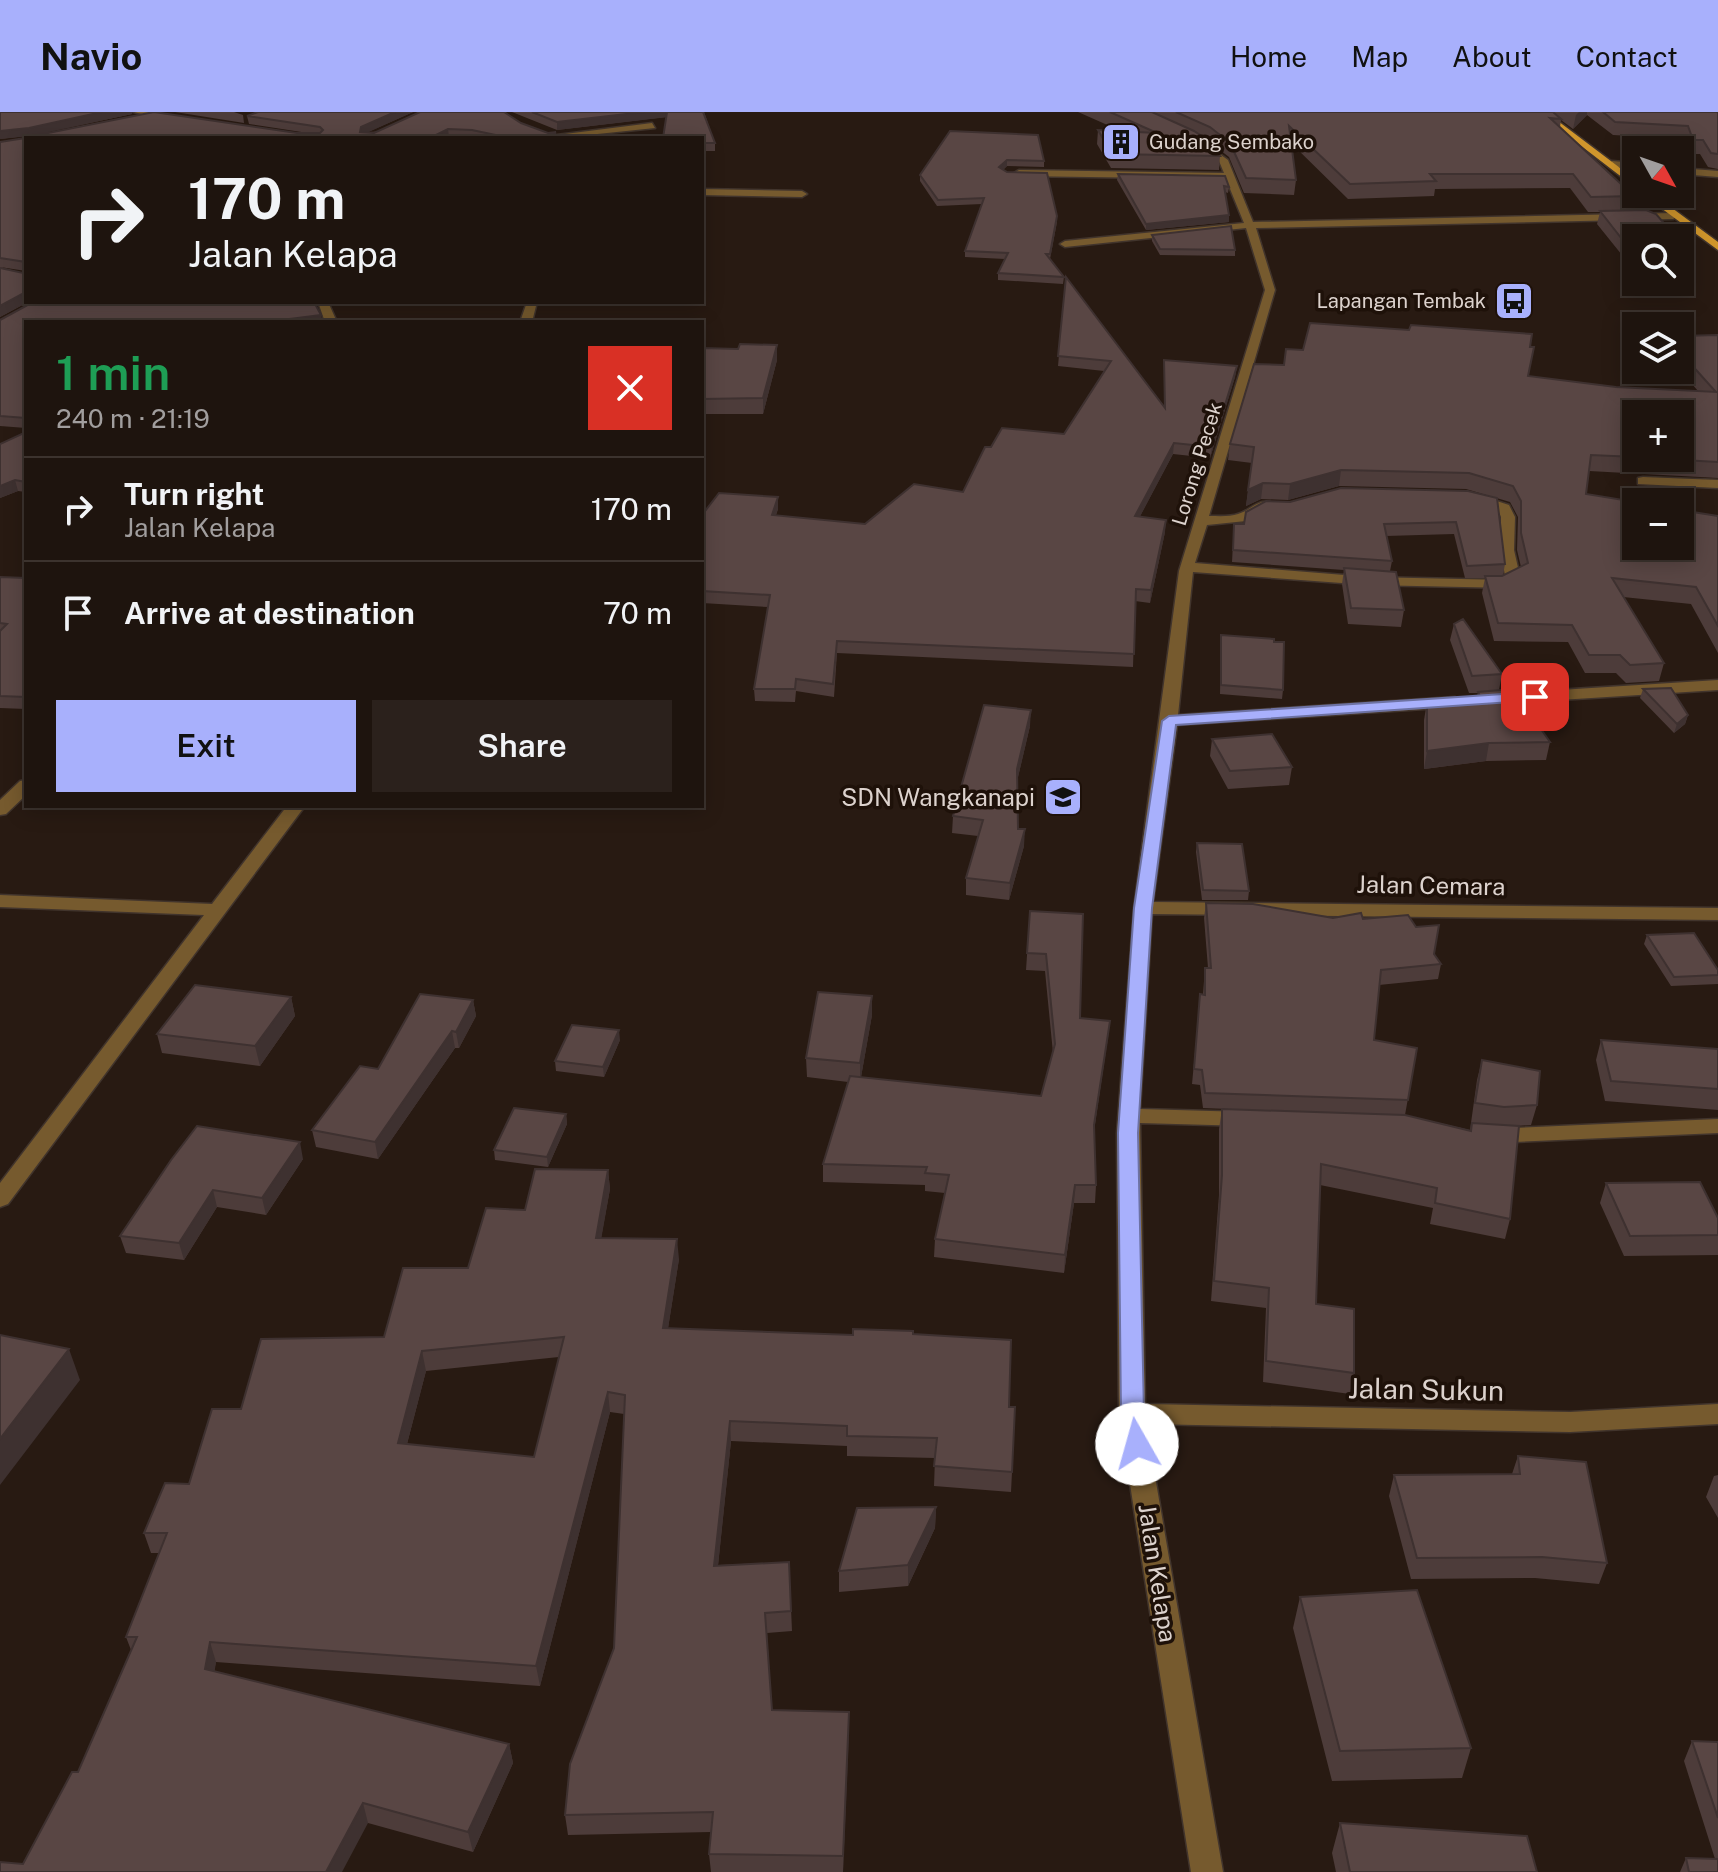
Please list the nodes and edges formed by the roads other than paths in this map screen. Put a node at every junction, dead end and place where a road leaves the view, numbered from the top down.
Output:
1 (138, 112) edge
2 (1541, 112) edge
3 (153, 115) junction
4 (181, 120) edge
5 (123, 121) edge
6 (652, 126) dead end
7 (539, 131) edge
8 (553, 136) edge
9 (565, 136) edge
10 (1194, 140) edge
11 (1612, 164) junction
12 (1622, 165) edge
13 (1007, 172) edge
14 (1694, 172) edge
15 (1622, 173) edge
16 (1718, 174) edge
17 (1227, 176) junction
18 (704, 192) edge
19 (802, 194) dead end
20 (1664, 208) edge
21 (1673, 216) junction
22 (1250, 225) junction
23 (1065, 244) dead end
24 (1718, 247) edge
25 (1643, 481) edge
26 (1718, 484) edge
27 (1458, 496) edge
28 (1288, 507) edge
29 (1201, 521) junction
30 (1187, 567) junction
31 (1718, 685) edge
32 (1169, 721) junction
33 (24, 787) edge
34 (294, 808) edge
35 (0, 810) edge
36 (0, 901) edge
37 (1143, 908) junction
38 (218, 910) junction
39 (1718, 914) edge
40 (1129, 1116) junction
41 (1271, 1120) edge
42 (1718, 1126) edge
43 (1472, 1133) edge
44 (0, 1199) edge
45 (1132, 1414) junction
46 (1718, 1414) edge
47 (1207, 1872) edge

1 - 3 street
2 - 11 main road
3 - 4 street
3 - 5 street
6 - 9 street
7 - 8 street
10 - 17 street, Lorong Pecek
11 - 12 street
11 - 15 main road
13 - 17 street
14 - 16 street
17 - 22 street, Lorong Pecek
18 - 19 street
20 - 21 main road
21 - 22 street
21 - 24 main road
22 - 23 street
22 - 29 street, Lorong Pecek
25 - 26 street
27 - 30 street
28 - 29 street
29 - 30 street, Lorong Pecek
30 - 32 street, Lorong Pecek
31 - 32 street
32 - 37 street, Jalan Kelapa
33 - 35 street
34 - 38 street
36 - 38 street
37 - 39 street, Jalan Cemara
37 - 40 street, Jalan Kelapa
38 - 44 street
40 - 41 street
40 - 45 street, Jalan Kelapa
42 - 43 street
45 - 46 street, Jalan Sukun
45 - 47 street, Jalan Kelapa

